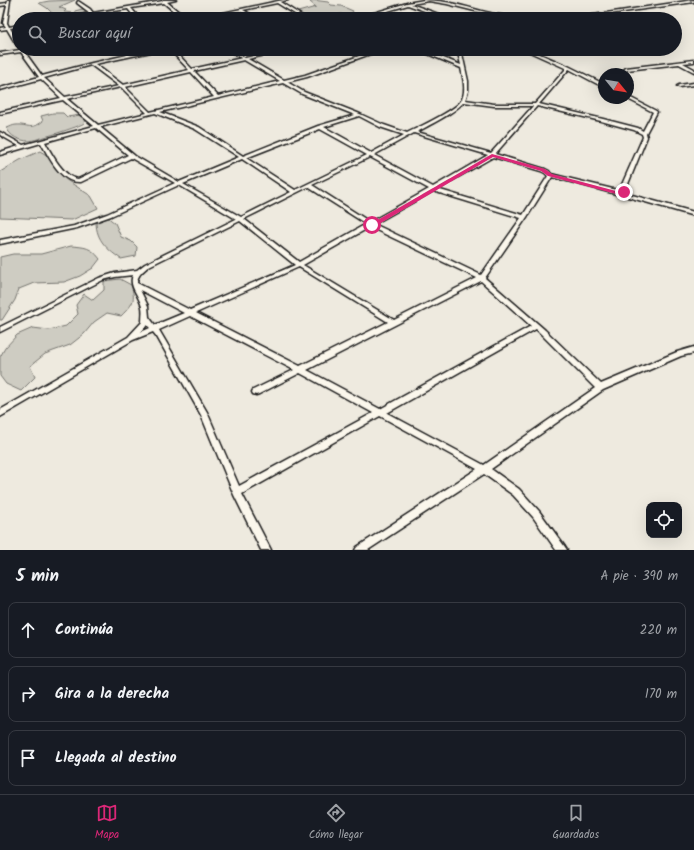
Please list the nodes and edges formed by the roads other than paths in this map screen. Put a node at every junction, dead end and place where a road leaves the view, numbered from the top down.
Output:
1 (175, 0) edge
2 (287, 0) edge
3 (164, 1) edge
4 (694, 1) edge
5 (9, 2) edge
6 (78, 2) dead end
7 (278, 2) junction
8 (408, 4) junction
9 (0, 5) edge
10 (129, 8) junction
11 (241, 10) junction
12 (90, 12) edge
13 (104, 12) edge
14 (132, 12) edge
15 (177, 12) edge
16 (231, 12) edge
17 (245, 12) edge
18 (294, 12) edge
19 (381, 12) edge
20 (430, 12) edge
21 (482, 12) edge
22 (617, 12) edge
23 (12, 27) edge
24 (7, 28) junction
25 (0, 29) edge
26 (12, 35) edge
27 (12, 51) edge
28 (0, 54) edge
29 (27, 56) edge
30 (130, 56) edge
31 (177, 56) edge
32 (240, 56) edge
33 (258, 56) edge
34 (362, 56) edge
35 (435, 56) edge
36 (460, 56) edge
37 (541, 56) edge
38 (245, 59) junction
39 (694, 61) edge
40 (679, 63) junction
41 (92, 64) junction
42 (462, 67) junction
43 (567, 67) junction
44 (634, 68) edge
45 (191, 71) junction
46 (694, 71) edge
47 (41, 77) junction
48 (284, 82) junction
49 (598, 82) edge
50 (694, 84) edge
51 (122, 86) junction
52 (679, 86) dead end
53 (0, 89) edge
54 (217, 97) junction
55 (64, 99) junction
56 (463, 101) junction
57 (634, 101) edge
58 (536, 105) junction
59 (155, 112) junction
60 (0, 113) edge
61 (149, 113) junction
62 (359, 115) junction
63 (97, 126) junction
64 (320, 127) junction
65 (414, 132) junction
66 (0, 133) edge
67 (644, 133) junction
68 (408, 135) junction
69 (42, 141) junction
70 (22, 146) junction
71 (0, 154) edge
72 (370, 155) junction
73 (492, 155) junction
74 (131, 156) junction
75 (244, 158) junction
76 (550, 175) junction
77 (180, 183) junction
78 (308, 185) junction
79 (433, 189) junction
80 (295, 192) junction
81 (625, 193) junction
82 (694, 214) edge
83 (524, 217) junction
84 (239, 218) junction
85 (372, 225) junction
86 (0, 242) edge
87 (299, 265) junction
88 (137, 272) junction
89 (482, 278) junction
90 (134, 284) junction
91 (190, 313) junction
92 (145, 317) junction
93 (394, 323) junction
94 (536, 326) junction
95 (154, 329) junction
96 (0, 330) edge
97 (130, 339) junction
98 (694, 350) edge
99 (301, 370) junction
100 (600, 388) junction
101 (256, 392) dead end
102 (381, 413) junction
103 (0, 414) edge
104 (484, 468) junction
105 (238, 492) junction
106 (266, 550) edge
107 (360, 550) edge
108 (562, 550) edge

1 - 3 street
2 - 7 street
3 - 10 street
3 - 15 street
4 - 22 street
5 - 9 street
5 - 24 street
6 - 12 street
7 - 11 street
7 - 18 street
8 - 19 street
8 - 20 street
8 - 21 street
10 - 13 street
10 - 14 street
11 - 16 street
11 - 17 street
23 - 24 street
24 - 25 street
24 - 26 street
27 - 28 street
29 - 47 street
30 - 41 street
31 - 45 street
32 - 38 street
33 - 38 street
34 - 48 street
35 - 42 street
36 - 42 street
37 - 43 street
38 - 45 street
38 - 48 street
39 - 40 street
40 - 44 street
40 - 46 street
41 - 47 street
41 - 51 street
42 - 56 street
43 - 49 street
43 - 58 street
45 - 51 street
45 - 54 street
47 - 53 street
47 - 55 street
48 - 54 street
48 - 62 street
50 - 52 street
51 - 55 street
51 - 61 street
54 - 59 street
55 - 60 street
55 - 63 street
56 - 58 street
56 - 65 street
57 - 67 street
58 - 67 street
58 - 73 street
59 - 61 street
59 - 75 street
61 - 63 street
62 - 64 street
62 - 68 street
63 - 69 street
63 - 74 street
64 - 72 street
64 - 75 street
65 - 68 street
65 - 73 street
66 - 70 street
67 - 81 street
68 - 72 street
69 - 70 street
69 - 74 street
70 - 71 street
72 - 78 street
72 - 79 street
73 - 76 street
73 - 79 street
74 - 77 street
75 - 77 street
75 - 80 street
76 - 81 street
76 - 83 street
77 - 84 street
77 - 86 street
78 - 80 street
78 - 85 street
79 - 83 street
79 - 85 street
80 - 84 street
81 - 82 street
83 - 89 street
84 - 87 street
84 - 88 street
85 - 87 street
85 - 89 street
87 - 91 street
87 - 93 street
88 - 90 street
88 - 96 street
89 - 93 street
89 - 94 street
90 - 91 street
90 - 92 street
91 - 95 street
91 - 99 street
92 - 95 street
92 - 97 street
93 - 99 street
94 - 100 street
94 - 102 street
95 - 97 street
95 - 105 street
97 - 103 street
98 - 100 street
99 - 101 street
99 - 102 street
100 - 104 street
102 - 104 street
102 - 105 street
104 - 107 street
104 - 108 street
105 - 106 street

